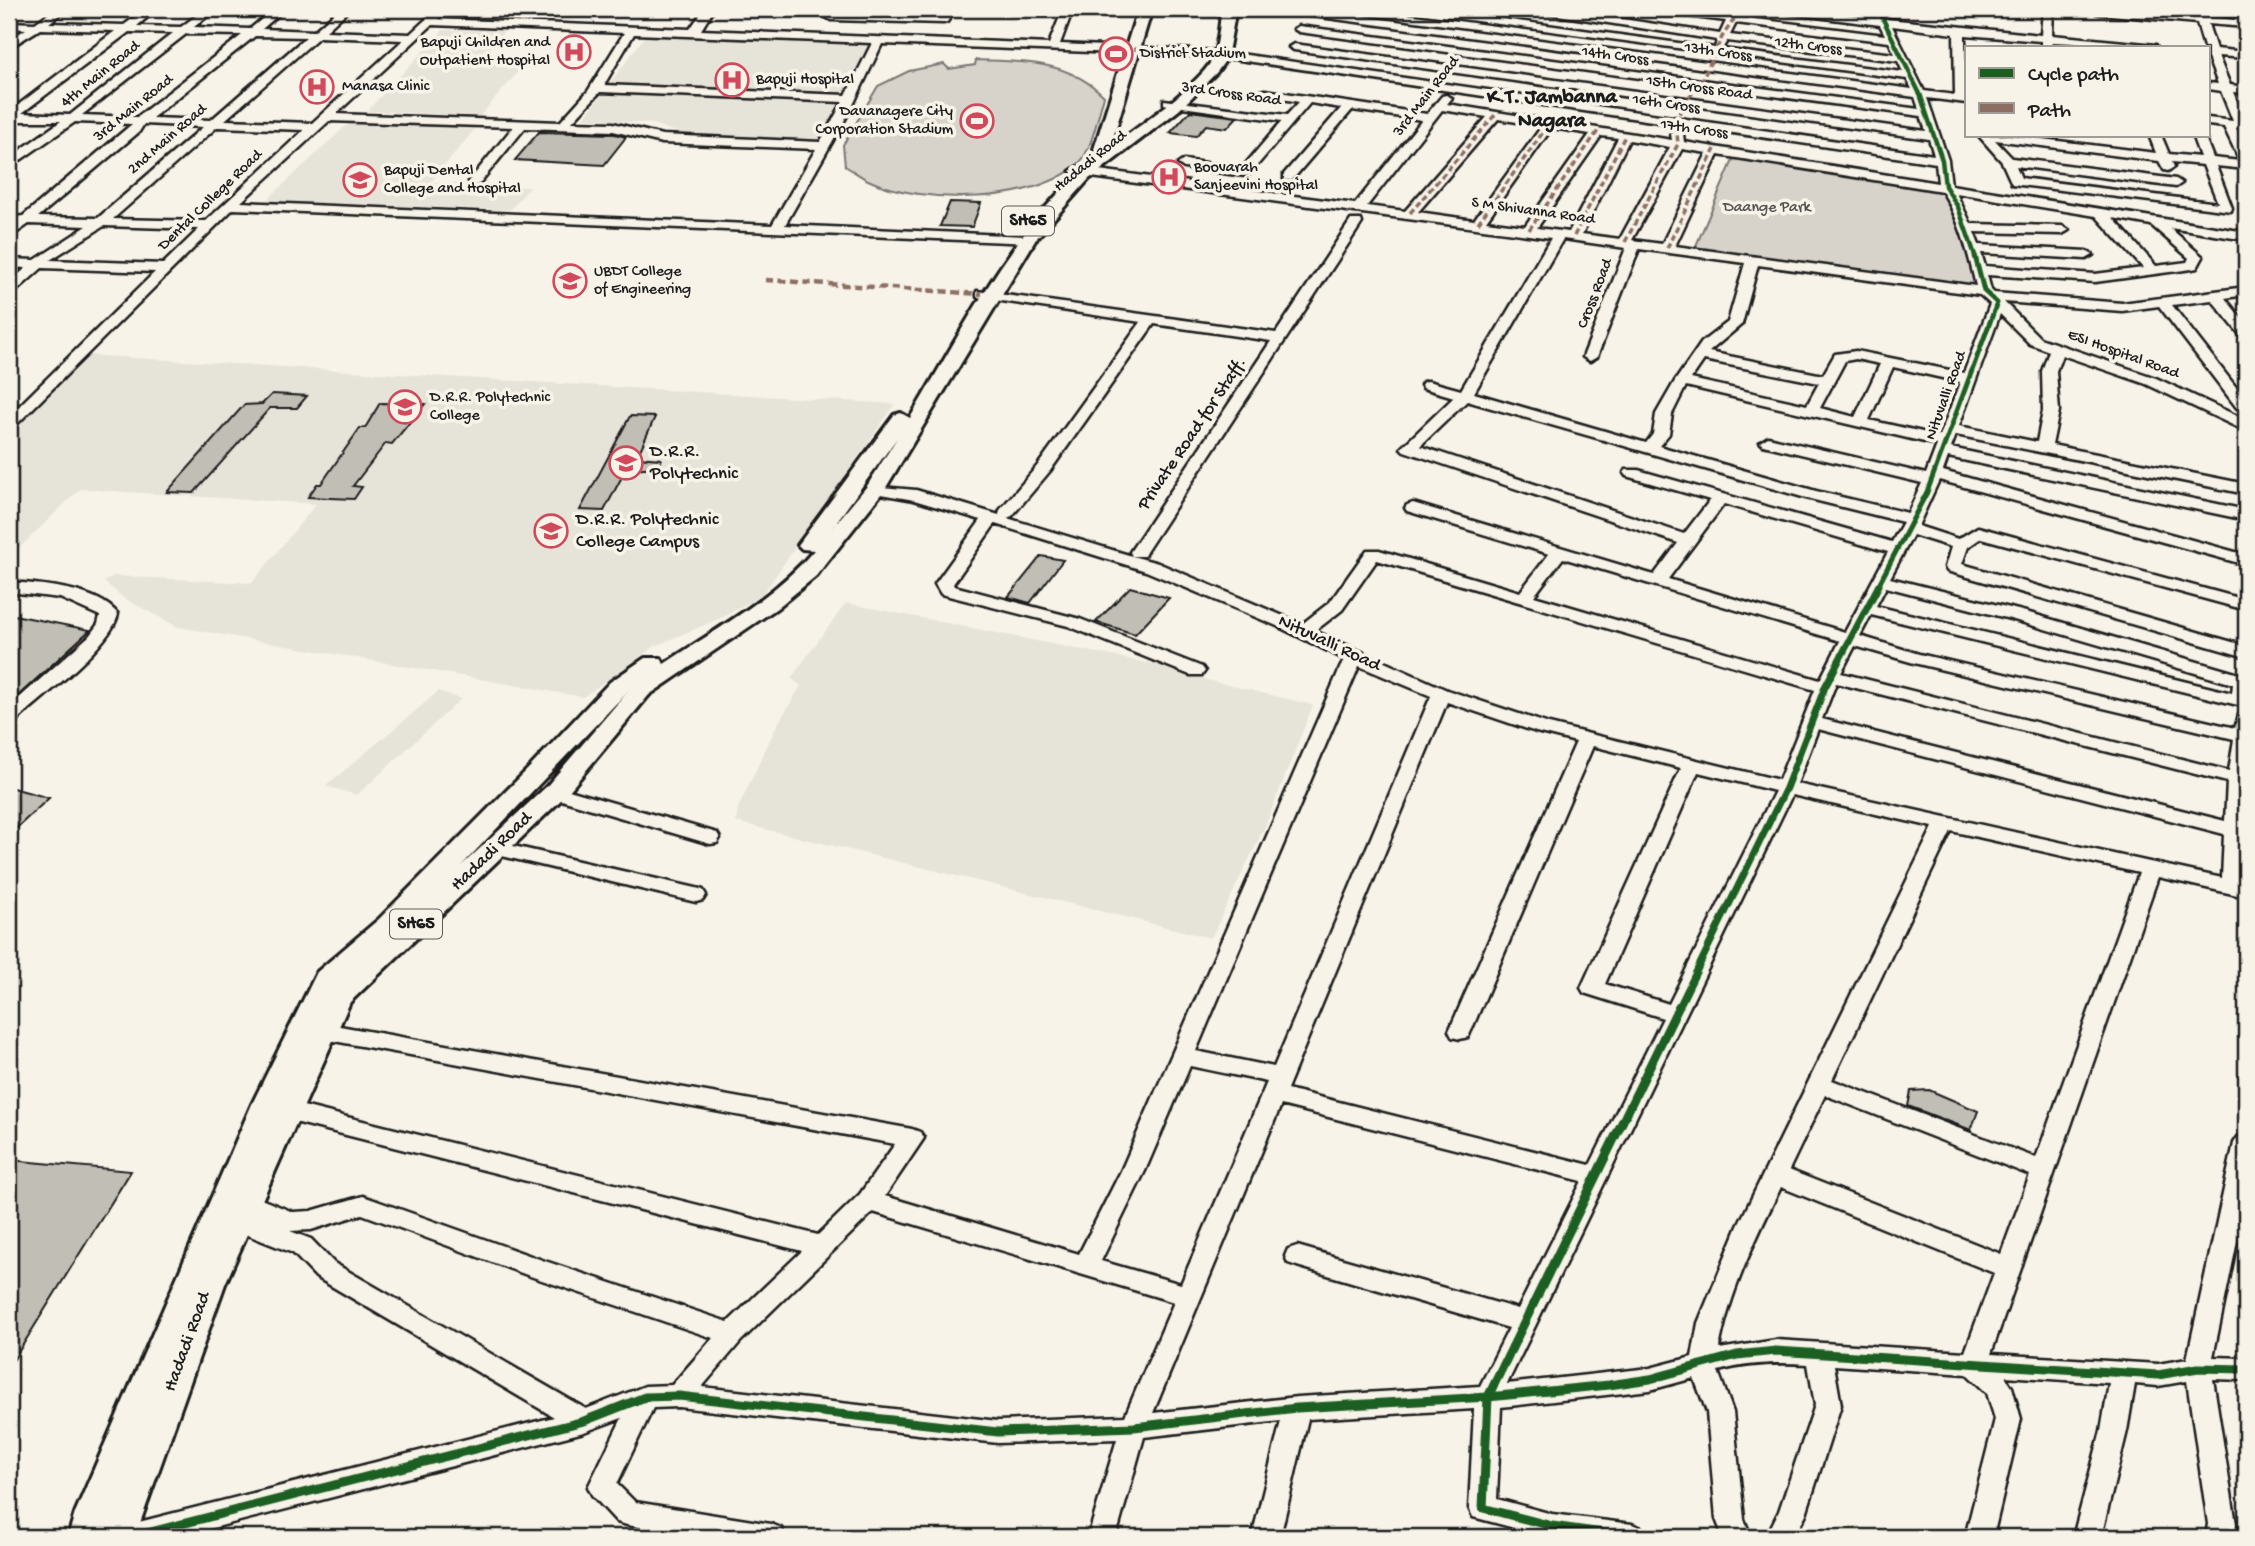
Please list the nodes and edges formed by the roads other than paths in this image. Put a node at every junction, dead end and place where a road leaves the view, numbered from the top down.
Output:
1 (62, 9) edge
2 (152, 9) edge
3 (211, 9) edge
4 (280, 9) edge
5 (345, 9) edge
6 (443, 9) edge
7 (709, 9) edge
8 (951, 9) edge
9 (1068, 9) edge
10 (1145, 9) edge
11 (1229, 9) edge
12 (1410, 9) edge
13 (1521, 9) edge
14 (1538, 9) edge
15 (1653, 9) edge
16 (1741, 9) edge
17 (1776, 9) edge
18 (2048, 9) edge
19 (1305, 10) edge
20 (2200, 14) edge
21 (1881, 15) edge
22 (831, 17) dead end
23 (1732, 20) junction
24 (430, 22) junction
25 (1507, 23) junction
26 (2102, 23) edge
27 (2246, 24) edge
28 (9, 25) edge
29 (36, 26) junction
30 (126, 28) junction
31 (184, 29) junction
32 (1300, 29) junction
33 (631, 30) junction
34 (2152, 30) edge
35 (1959, 31) junction
36 (252, 32) junction
37 (692, 33) junction
38 (316, 34) junction
39 (2001, 34) junction
40 (412, 37) junction
41 (1494, 37) junction
42 (1722, 37) junction
43 (879, 39) junction
44 (1893, 39) junction
45 (2045, 43) edge
46 (2088, 44) edge
47 (9, 45) edge
48 (1054, 46) junction
49 (2001, 46) edge
50 (2125, 46) edge
51 (2208, 46) edge
52 (1294, 47) junction
53 (1134, 49) junction
54 (1716, 52) junction
55 (2210, 52) edge
56 (1219, 54) junction
57 (1482, 54) junction
58 (2210, 54) edge
59 (2246, 55) edge
60 (1902, 58) junction
61 (1289, 65) junction
62 (1709, 68) junction
63 (1465, 72) junction
64 (1911, 76) junction
65 (1700, 85) junction
66 (2210, 86) edge
67 (597, 88) junction
68 (2227, 88) junction
69 (1452, 90) junction
70 (2246, 90) edge
71 (1265, 93) dead end
72 (1920, 94) junction
73 (850, 99) junction
74 (1307, 99) junction
75 (1964, 100) edge
76 (1173, 103) junction
77 (1683, 103) junction
78 (1350, 105) junction
79 (1439, 106) junction
80 (1926, 113) junction
81 (1495, 115) junction
82 (9, 116) edge
83 (325, 117) junction
84 (73, 118) junction
85 (1431, 118) junction
86 (1290, 119) junction
87 (141, 120) junction
88 (2210, 122) edge
89 (1675, 123) junction
90 (213, 124) junction
91 (522, 124) junction
92 (1549, 124) junction
93 (562, 125) junction
94 (2239, 125) edge
95 (313, 127) junction
96 (1598, 131) junction
97 (1122, 133) junction
98 (1625, 136) junction
99 (1934, 136) junction
100 (1985, 136) edge
101 (2155, 136) edge
102 (2198, 136) edge
103 (1678, 144) junction
104 (824, 146) junction
105 (1715, 149) junction
106 (2164, 158) junction
107 (1942, 160) junction
108 (2008, 161) junction
109 (2206, 161) junction
110 (1185, 163) dead end
111 (2246, 163) edge
112 (9, 164) edge
113 (1081, 172) junction
114 (1288, 177) dead end
115 (475, 181) dead end
116 (2176, 183) junction
117 (1945, 186) junction
118 (2182, 203) junction
119 (230, 205) junction
120 (1359, 206) junction
121 (1410, 213) junction
122 (2101, 213) junction
123 (2054, 215) dead end
124 (9, 220) edge
125 (25, 221) junction
126 (2156, 222) junction
127 (100, 223) junction
128 (1356, 223) dead end
129 (1478, 223) junction
130 (209, 225) junction
131 (1966, 228) junction
132 (776, 229) junction
133 (1530, 230) junction
134 (2062, 230) junction
135 (9, 234) edge
136 (1567, 235) junction
137 (2246, 236) edge
138 (1021, 240) junction
139 (1630, 243) junction
140 (1667, 248) junction
141 (1974, 249) junction
142 (2086, 255) junction
143 (1753, 260) junction
144 (9, 263) edge
145 (39, 265) junction
146 (166, 268) junction
147 (1980, 270) junction
148 (2153, 271) junction
149 (2108, 276) junction
150 (9, 290) edge
151 (2246, 291) edge
152 (988, 295) junction
153 (1990, 297) junction
154 (2217, 297) junction
155 (2164, 303) junction
156 (1149, 320) junction
157 (2246, 333) edge
158 (1280, 338) junction
159 (2057, 349) junction
160 (1700, 355) junction
161 (1590, 357) dead end
162 (1889, 361) junction
163 (1767, 367) junction
164 (1969, 379) junction
165 (1827, 380) junction
166 (1682, 381) junction
167 (1428, 384) dead end
168 (1734, 393) junction
169 (1466, 394) junction
170 (2180, 395) junction
171 (2244, 405) edge
172 (1811, 411) junction
173 (1860, 422) junction
174 (9, 424) edge
175 (2246, 426) edge
176 (897, 439) junction
177 (1946, 441) junction
178 (1768, 442) dead end
179 (2044, 447) junction
180 (1649, 449) junction
181 (1632, 473) dead end
182 (1933, 477) junction
183 (875, 489) junction
184 (2246, 489) edge
185 (1720, 498) junction
186 (1413, 508) dead end
187 (2246, 515) edge
188 (998, 516) junction
189 (1911, 524) junction
190 (1688, 541) junction
191 (1960, 545) junction
192 (1897, 549) junction
193 (1560, 551) junction
194 (1138, 552) dead end
195 (2246, 560) edge
196 (1659, 580) junction
197 (1881, 581) junction
198 (9, 587) edge
199 (1523, 599) junction
200 (2246, 605) edge
201 (1866, 609) junction
202 (1303, 632) junction
203 (1851, 637) junction
204 (2246, 652) edge
205 (1354, 656) junction
206 (1196, 671) dead end
207 (1828, 682) junction
208 (2245, 689) edge
209 (1441, 694) junction
210 (9, 717) edge
211 (1813, 722) junction
212 (2246, 730) edge
213 (1587, 739) junction
214 (1692, 764) junction
215 (2242, 779) edge
216 (1786, 788) junction
217 (555, 792) junction
218 (1945, 823) junction
219 (2241, 832) edge
220 (710, 838) dead end
221 (496, 849) junction
222 (2151, 869) junction
223 (2239, 888) edge
224 (696, 895) dead end
225 (1676, 1014) junction
226 (323, 1031) junction
227 (1460, 1031) dead end
228 (1182, 1056) junction
229 (1819, 1084) junction
230 (1276, 1085) junction
231 (287, 1111) junction
232 (2246, 1143) edge
233 (2043, 1170) junction
234 (1774, 1174) junction
235 (1596, 1175) junction
236 (869, 1200) junction
237 (242, 1211) junction
238 (822, 1246) junction
239 (1297, 1256) dead end
240 (1086, 1266) junction
241 (2009, 1268) junction
242 (1189, 1297) junction
243 (1526, 1322) junction
244 (733, 1334) junction
245 (1819, 1354) junction
246 (1703, 1364) junction
247 (1974, 1364) junction
248 (2199, 1368) junction
249 (2246, 1369) edge
250 (2124, 1373) junction
251 (679, 1396) junction
252 (645, 1397) junction
253 (1488, 1397) junction
254 (1297, 1408) junction
255 (584, 1421) junction
256 (1135, 1427) junction
257 (86, 1537) edge
258 (117, 1537) edge
259 (131, 1537) edge
260 (771, 1537) edge
261 (1102, 1537) edge
262 (1266, 1537) edge
263 (1632, 1537) edge
264 (1737, 1537) edge
265 (1780, 1537) edge
266 (1979, 1537) edge
267 (2087, 1537) edge
268 (2220, 1537) edge

1 - 29 street
2 - 30 street
3 - 31 street, 4th Main Road
4 - 36 street, 3rd Main Road
5 - 38 street, 2nd Main Road
6 - 24 street, Dental College Road
7 - 37 street
8 - 22 street
9 - 48 street
10 - 53 main road
11 - 56 main road
12 - 25 street, 12th Cross
13 - 25 street, 3rd Main Road
14 - 42 street
15 - 23 street
16 - 23 street
17 - 21 street
18 - 45 street
19 - 32 street
19 - 41 street, 13th Cross
20 - 27 street
20 - 34 street
20 - 51 street
21 - 35 street
21 - 44 street
23 - 42 street
23 - 44 street
24 - 33 street, 16th Cross
24 - 40 street, Dental College Road
25 - 41 street, 3rd Main Road
25 - 54 street, 12th Cross
26 - 34 street
26 - 46 street
26 - 50 street
28 - 29 street
29 - 30 street
29 - 47 street
30 - 31 street
30 - 82 street
31 - 36 street
31 - 84 street, 4th Main Road
32 - 52 street
32 - 57 street, 14th Cross
33 - 37 street, 16th Cross
33 - 67 street
34 - 50 street
35 - 39 street
35 - 75 street
36 - 38 street
36 - 87 street, 3rd Main Road
37 - 43 street, 16th Cross
38 - 40 street
38 - 90 street, 2nd Main Road
39 - 45 street
39 - 49 street
40 - 83 street, Dental College Road
41 - 57 street, 3rd Main Road
41 - 62 street, 13th Cross
42 - 54 street
42 - 60 street
43 - 48 street, 16th Cross
43 - 73 street
44 - 60 street
45 - 46 street
48 - 53 street, 16th Cross
52 - 61 street
52 - 63 street, 15th Cross Road
53 - 56 street, 16th Cross
53 - 97 main road
54 - 62 street
54 - 64 street, 12th Cross
55 - 59 street
56 - 61 street, 16th Cross
56 - 76 main road
57 - 63 street, 3rd Main Road
57 - 65 street, 14th Cross
58 - 68 street
60 - 64 street
61 - 69 street, 16th Cross
62 - 65 street
62 - 72 street, 13th Cross
63 - 69 street, 3rd Main Road
63 - 77 street, 15th Cross Road
64 - 72 street
65 - 77 street
65 - 80 street, 14th Cross
66 - 68 street
67 - 73 street
67 - 93 street
68 - 70 street
68 - 94 street
69 - 79 street, 3rd Main Road
69 - 89 street, 16th Cross
71 - 74 street
72 - 75 street, 13th Cross
72 - 80 street
73 - 104 street
74 - 78 street
74 - 86 street
76 - 86 street, 3rd Cross Road
76 - 97 main road
77 - 89 street
77 - 99 street, 15th Cross Road
78 - 85 street
78 - 114 street
79 - 81 street, 17th Cross
79 - 85 street, 3rd Main Road
80 - 99 street
81 - 92 street, 17th Cross
81 - 121 street
82 - 84 street
83 - 91 street
83 - 95 street, Dental College Road
84 - 87 street
84 - 112 street, 4th Main Road
85 - 120 street, 3rd Main Road
86 - 110 street
87 - 90 street
87 - 125 street, 3rd Main Road
88 - 94 street
89 - 103 street
89 - 107 street, 16th Cross
90 - 95 street
90 - 127 street, 2nd Main Road
91 - 93 street
91 - 115 street
92 - 96 street, 17th Cross
92 - 129 street
93 - 104 street
94 - 111 street
95 - 119 street, Dental College Road
96 - 98 street, 17th Cross
96 - 133 street
97 - 113 main road
97 - 113 main road, Hadadi Road
98 - 103 street, 17th Cross
98 - 136 street
99 - 107 street
100 - 106 street
100 - 108 street
101 - 106 street
102 - 109 street
103 - 105 street, 17th Cross
103 - 139 street, Cross Road
104 - 132 street
105 - 117 street, 17th Cross
105 - 140 street
106 - 109 street
106 - 116 street
107 - 117 street
108 - 116 street
108 - 118 street
109 - 111 street
109 - 118 street
113 - 120 street, S M Shivanna Road
113 - 138 main road
116 - 118 street
117 - 122 street, 17th Cross
117 - 131 street
119 - 130 street, Dental College Road
119 - 132 street
120 - 121 street, S M Shivanna Road
121 - 129 street, S M Shivanna Road
122 - 126 street, 17th Cross
122 - 148 street
123 - 134 street
124 - 125 street
125 - 127 street
125 - 135 street, 3rd Main Road
126 - 137 street, 17th Cross
126 - 148 street
127 - 130 street
127 - 145 street, 2nd Main Road
128 - 158 street, Private Road for Staff.
129 - 133 street, S M Shivanna Road
130 - 146 street, Dental College Road
131 - 134 street
131 - 141 street
132 - 138 street
133 - 136 street, S M Shivanna Road
134 - 142 street
136 - 139 street, S M Shivanna Road
136 - 169 street
138 - 152 main road
139 - 140 street, S M Shivanna Road
139 - 161 street, Cross Road
140 - 143 street, S M Shivanna Road
141 - 142 street
141 - 147 street
142 - 149 street
143 - 153 street, S M Shivanna Road
143 - 160 street
144 - 145 street
145 - 146 street
145 - 150 street, 2nd Main Road
146 - 174 street, Dental College Road
147 - 149 street
147 - 153 street
148 - 149 street
151 - 154 street, S M Shivanna Road
152 - 156 street, Private Road for Staff.
152 - 176 main road
153 - 155 street, S M Shivanna Road
153 - 159 street, ESI Hospital Road
153 - 164 street, Nituvalli Road
154 - 155 street, S M Shivanna Road
154 - 157 street
155 - 171 street
156 - 158 street, Private Road for Staff.
156 - 188 street
158 - 194 street, Private Road for Staff.
159 - 170 street, ESI Hospital Road
159 - 179 street
160 - 163 street
160 - 166 street
162 - 164 street
162 - 165 street
162 - 173 street
163 - 165 street
163 - 168 street
164 - 177 street, Nituvalli Road
165 - 172 street
166 - 168 street
166 - 180 street
167 - 169 street
168 - 172 street
169 - 180 street
169 - 190 street
170 - 171 street
170 - 175 street, ESI Hospital Road
172 - 173 street
173 - 177 street
176 - 183 main road, Hadadi Road / SH65
176 - 257 main road
177 - 179 street
177 - 182 street, Nituvalli Road
177 - 187 street
178 - 182 street
179 - 184 street
180 - 189 street
181 - 185 street
182 - 189 street, Nituvalli Road
182 - 195 street
183 - 188 street, Nituvalli Road
183 - 217 main road, Hadadi Road / SH65
185 - 190 street
185 - 192 street
186 - 193 street
188 - 202 street, Nituvalli Road
188 - 206 street
189 - 191 street
189 - 192 street, Nituvalli Road
190 - 196 street
191 - 200 street
191 - 204 street
192 - 197 street, Nituvalli Road
193 - 196 street
193 - 199 street
196 - 203 street
197 - 201 street, Nituvalli Road
197 - 208 street
198 - 210 street
199 - 202 street
199 - 207 street
201 - 203 street, Nituvalli Road
201 - 208 street
202 - 205 street, Nituvalli Road
203 - 207 street, Nituvalli Road
203 - 212 street
205 - 209 street, Nituvalli Road
205 - 228 street
207 - 211 street, Nituvalli Road
207 - 215 street
209 - 213 street, Nituvalli Road
209 - 230 street
211 - 216 street, Nituvalli Road
211 - 219 street
212 - 215 street
213 - 214 street, Nituvalli Road
213 - 227 street
214 - 216 street, Nituvalli Road
214 - 225 street
215 - 219 street
216 - 218 street, Nituvalli Road
216 - 225 street
217 - 220 street
217 - 221 main road, Hadadi Road / SH65
218 - 222 street, Nituvalli Road
218 - 229 street
219 - 223 street
221 - 224 street
221 - 226 main road, Hadadi Road / SH65
222 - 223 street, Nituvalli Road
222 - 233 street
225 - 235 street
226 - 231 main road, Hadadi Road / SH65
226 - 236 street
228 - 230 street
228 - 240 street
229 - 233 street
229 - 234 street
230 - 235 street
230 - 242 street
231 - 237 main road, Hadadi Road / SH65
231 - 238 street
232 - 248 street
233 - 241 street
234 - 241 street
234 - 246 street
235 - 243 street
236 - 238 street
236 - 240 street
237 - 244 street
237 - 255 street
237 - 258 main road, Hadadi Road / SH65
238 - 244 street
239 - 243 street
240 - 242 street
241 - 247 street
242 - 256 street
243 - 253 street
244 - 251 street
245 - 246 street
245 - 247 street
245 - 265 street
246 - 253 street
246 - 264 street
247 - 250 street
247 - 266 street
248 - 249 street
248 - 250 street
248 - 268 street
250 - 267 street
251 - 252 street
251 - 256 street
252 - 255 street
252 - 260 street
253 - 254 street
253 - 263 street
254 - 256 street
254 - 262 street
255 - 259 street
256 - 261 street

